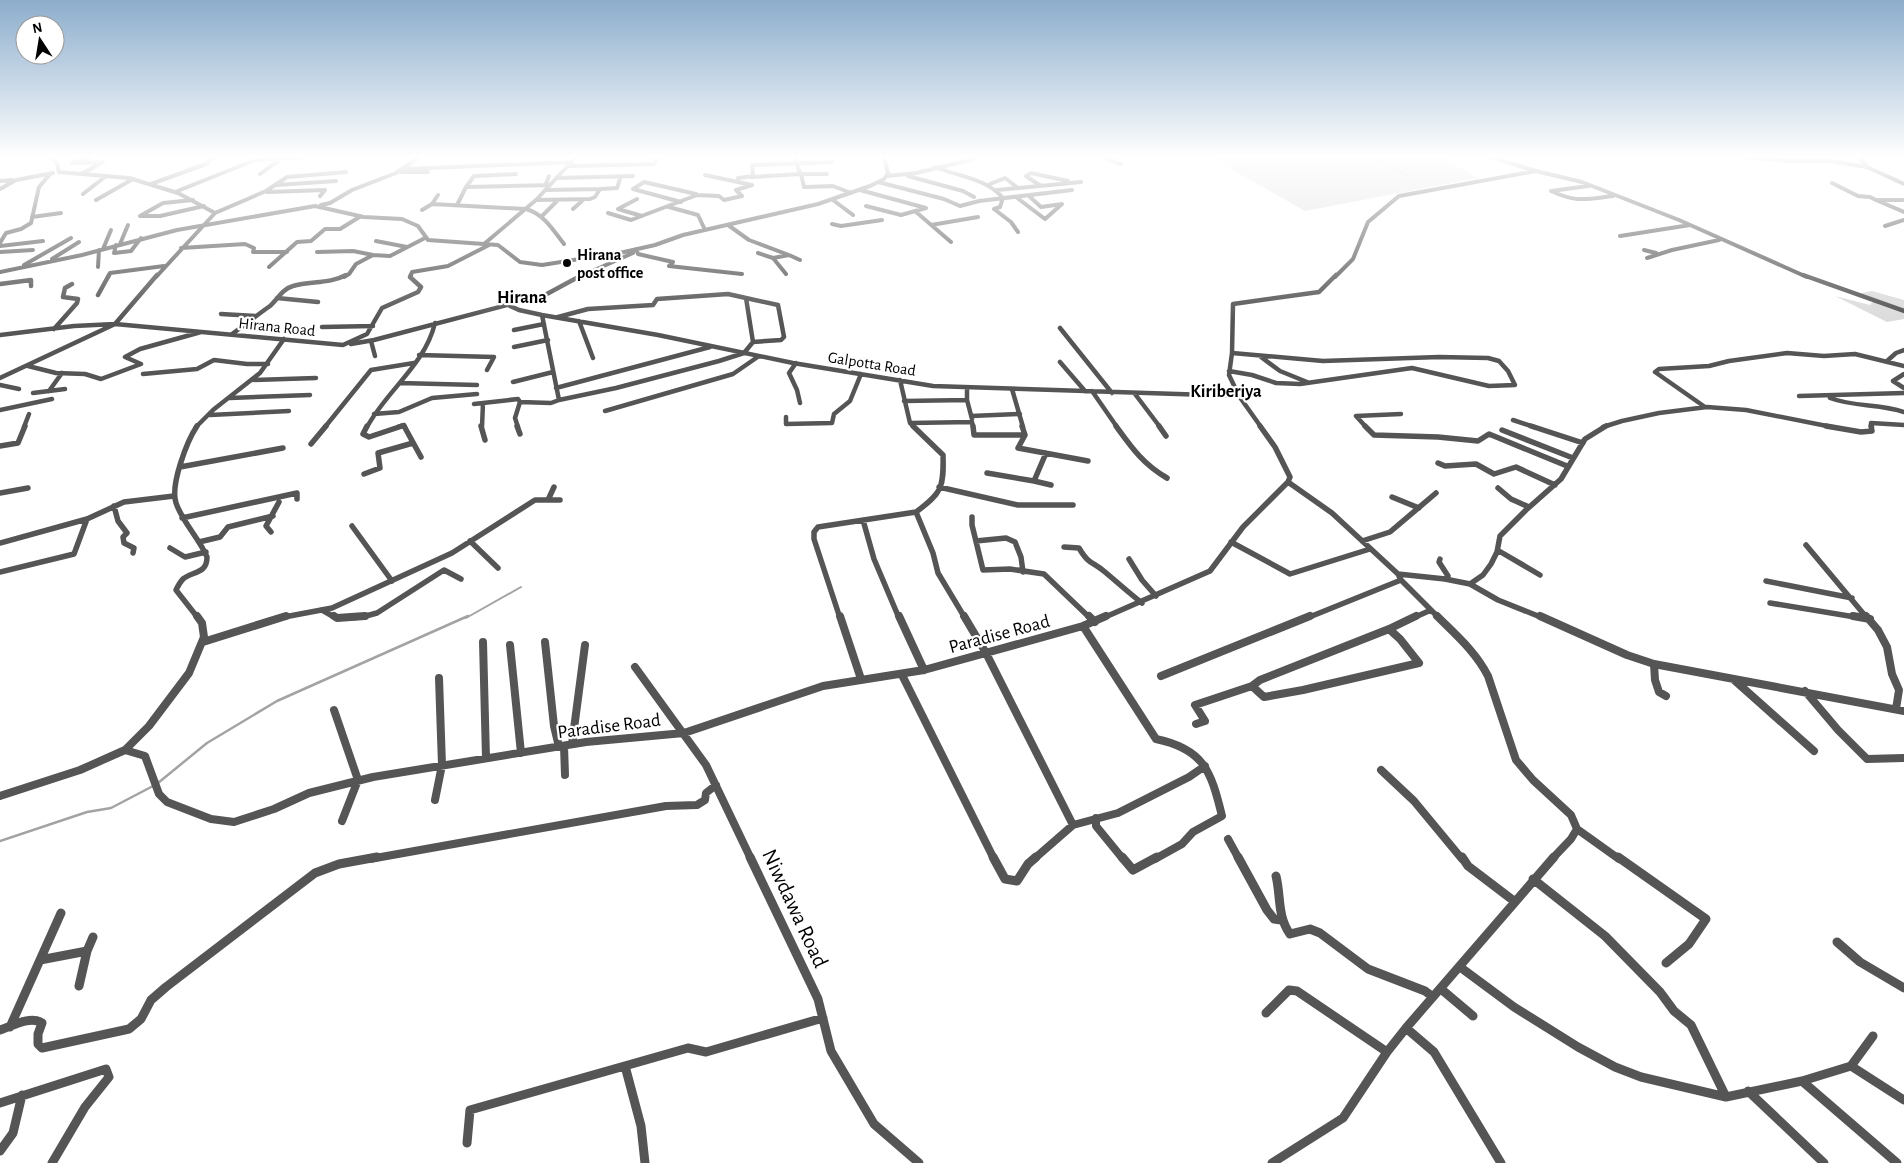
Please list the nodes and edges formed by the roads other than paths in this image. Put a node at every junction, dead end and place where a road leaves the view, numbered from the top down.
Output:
1 (33, 211) edge
2 (149, 211) edge
3 (181, 211) edge
4 (212, 211) edge
5 (218, 211) edge
6 (284, 211) edge
7 (339, 211) edge
8 (522, 211) edge
9 (533, 211) edge
10 (547, 211) edge
11 (626, 211) edge
12 (656, 211) edge
13 (686, 211) edge
14 (786, 211) edge
15 (848, 211) edge
16 (887, 211) edge
17 (915, 211) joint
18 (997, 211) edge
19 (1035, 211) edge
20 (1054, 211) edge
21 (1381, 211) edge
22 (1654, 211) edge
23 (61, 213) dead end
24 (214, 213) junction
25 (608, 213) dead end
26 (853, 215) dead end
27 (361, 216) junction
28 (542, 216) junction
29 (644, 216) junction
30 (32, 217) junction
31 (978, 217) dead end
32 (882, 220) dead end
33 (1904, 220) edge
34 (832, 224) dead end
35 (128, 225) dead end
36 (204, 225) junction
37 (728, 225) junction
38 (931, 225) junction
39 (1690, 225) junction
40 (1885, 226) dead end
41 (111, 230) dead end
42 (705, 230) junction
43 (1018, 232) dead end
44 (1620, 236) dead end
45 (71, 238) dead end
46 (141, 238) junction
47 (425, 238) junction
48 (1720, 240) junction
49 (43, 241) dead end
50 (79, 242) dead end
51 (376, 242) dead end
52 (951, 242) dead end
53 (0, 244) edge
54 (484, 244) junction
55 (491, 244) junction
56 (564, 244) dead end
57 (118, 245) junction
58 (408, 247) junction
59 (182, 248) junction
60 (33, 250) dead end
61 (101, 250) junction
62 (1644, 250) dead end
63 (636, 251) junction
64 (0, 252) edge
65 (287, 252) junction
66 (317, 252) dead end
67 (758, 253) dead end
68 (1656, 253) junction
69 (373, 254) junction
70 (789, 255) junction
71 (773, 258) junction
72 (1647, 258) dead end
73 (800, 260) dead end
74 (48, 262) junction
75 (164, 266) junction
76 (98, 267) dead end
77 (269, 267) dead end
78 (19, 268) junction
79 (0, 272) edge
80 (742, 274) dead end
81 (786, 274) dead end
82 (0, 284) edge
83 (72, 284) dead end
84 (31, 286) dead end
85 (98, 295) dead end
86 (277, 298) junction
87 (746, 298) junction
88 (647, 299) dead end
89 (318, 302) dead end
90 (506, 304) junction
91 (650, 305) junction
92 (1904, 311) edge
93 (221, 314) dead end
94 (542, 314) junction
95 (256, 316) junction
96 (557, 317) junction
97 (579, 322) junction
98 (116, 324) junction
99 (435, 324) junction
100 (544, 324) junction
101 (373, 326) junction
102 (322, 327) dead end
103 (1060, 328) dead end
104 (54, 329) junction
105 (514, 330) dead end
106 (203, 331) junction
107 (232, 334) junction
108 (0, 335) edge
109 (284, 339) junction
110 (548, 340) junction
111 (371, 341) junction
112 (753, 342) junction
113 (343, 344) junction
114 (514, 347) dead end
115 (712, 347) junction
116 (1903, 350) edge
117 (744, 353) junction
118 (1232, 353) junction
119 (419, 355) junction
120 (375, 356) dead end
121 (759, 356) junction
122 (1261, 356) junction
123 (593, 358) dead end
124 (1887, 361) junction
125 (1060, 362) dead end
126 (414, 363) junction
127 (796, 363) junction
128 (268, 364) junction
129 (28, 366) junction
130 (1904, 366) edge
131 (488, 370) dead end
132 (1229, 371) junction
133 (553, 372) junction
134 (62, 373) junction
135 (143, 374) dead end
136 (861, 374) junction
137 (1904, 374) edge
138 (0, 378) edge
139 (316, 378) dead end
140 (251, 380) junction
141 (900, 380) junction
142 (513, 382) dead end
143 (400, 383) junction
144 (1310, 383) junction
145 (0, 385) edge
146 (477, 385) dead end
147 (556, 388) junction
148 (967, 388) junction
149 (1904, 388) edge
150 (19, 389) dead end
151 (65, 389) dead end
152 (1012, 389) junction
153 (49, 391) junction
154 (1085, 391) junction
155 (1092, 391) junction
156 (33, 393) dead end
157 (1112, 393) junction
158 (1904, 393) edge
159 (477, 394) dead end
160 (1135, 394) junction
161 (310, 395) dead end
162 (1240, 396) junction
163 (1799, 396) dead end
164 (1826, 396) junction
165 (230, 398) junction
166 (52, 399) dead end
167 (559, 400) junction
168 (967, 400) junction
169 (904, 401) junction
170 (520, 402) junction
171 (483, 403) junction
172 (800, 403) dead end
173 (474, 404) dead end
174 (1705, 407) junction
175 (0, 410) edge
176 (289, 411) dead end
177 (605, 411) dead end
178 (1904, 412) edge
179 (29, 414) dead end
180 (374, 414) junction
181 (1020, 414) junction
182 (1401, 414) dead end
183 (210, 415) junction
184 (786, 416) dead end
185 (971, 416) junction
186 (1513, 420) dead end
187 (972, 422) junction
188 (910, 423) junction
189 (1904, 425) edge
190 (1502, 430) dead end
191 (520, 434) dead end
192 (1025, 434) junction
193 (1166, 436) dead end
194 (485, 440) dead end
195 (413, 443) junction
196 (1583, 443) junction
197 (311, 444) dead end
198 (0, 446) edge
199 (283, 448) dead end
200 (1046, 453) junction
201 (421, 457) dead end
202 (1573, 458) junction
203 (1088, 461) dead end
204 (1438, 463) dead end
205 (1567, 466) junction
206 (180, 467) junction
207 (987, 473) dead end
208 (364, 474) dead end
209 (1167, 478) dead end
210 (1034, 481) junction
211 (1288, 482) junction
212 (1051, 485) dead end
213 (1555, 485) junction
214 (554, 487) dead end
215 (940, 487) junction
216 (28, 488) dead end
217 (1498, 488) dead end
218 (0, 493) edge
219 (1436, 493) dead end
220 (174, 496) junction
221 (1392, 497) dead end
222 (297, 498) dead end
223 (548, 500) junction
224 (560, 500) dead end
225 (279, 502) dead end
226 (114, 506) junction
227 (1073, 506) dead end
228 (1529, 507) junction
229 (1418, 508) junction
230 (916, 512) junction
231 (273, 516) junction
232 (972, 517) dead end
233 (182, 518) junction
234 (87, 519) junction
235 (863, 520) junction
236 (352, 526) dead end
237 (271, 532) dead end
238 (1362, 540) junction
239 (470, 541) junction
240 (976, 541) junction
241 (200, 542) junction
242 (1231, 542) junction
243 (0, 544) edge
244 (1806, 545) dead end
245 (1064, 547) dead end
246 (170, 548) dead end
247 (1370, 549) junction
248 (1498, 551) junction
249 (206, 552) junction
250 (132, 553) dead end
251 (1129, 559) dead end
252 (1440, 559) dead end
253 (498, 568) dead end
254 (0, 572) edge
255 (1023, 572) junction
256 (1540, 575) dead end
257 (1400, 577) junction
258 (461, 579) dead end
259 (1445, 579) junction
260 (392, 581) junction
261 (1766, 581) dead end
262 (1470, 584) junction
263 (1156, 596) junction
264 (1852, 598) junction
265 (1770, 602) dead end
266 (1142, 603) junction
267 (322, 610) junction
268 (1431, 610) junction
269 (1870, 619) junction
270 (1095, 622) junction
271 (1083, 626) junction
272 (1389, 629) junction
273 (203, 642) junction
274 (482, 642) dead end
275 (545, 642) dead end
276 (510, 645) dead end
277 (586, 645) dead end
278 (986, 653) junction
279 (1654, 664) junction
280 (635, 667) dead end
281 (924, 670) junction
282 (902, 675) junction
283 (1162, 676) dead end
284 (439, 678) dead end
285 (861, 678) junction
286 (1732, 678) junction
287 (1252, 686) junction
288 (1805, 691) junction
289 (1666, 696) dead end
290 (1896, 709) junction
291 (334, 710) dead end
292 (1904, 711) edge
293 (1196, 724) dead end
294 (684, 733) junction
295 (565, 746) junction
296 (124, 750) junction
297 (1814, 751) dead end
298 (521, 752) junction
299 (486, 758) junction
300 (1904, 758) edge
301 (442, 765) junction
302 (1205, 766) junction
303 (1381, 770) dead end
304 (564, 775) dead end
305 (358, 780) junction
306 (716, 785) junction
307 (0, 796) edge
308 (435, 800) dead end
309 (1096, 818) junction
310 (342, 821) dead end
311 (1073, 825) junction
312 (1577, 830) junction
313 (1228, 839) dead end
314 (1276, 876) dead end
315 (1533, 878) junction
316 (1514, 901) junction
317 (61, 913) dead end
318 (1281, 920) junction
319 (92, 937) dead end
320 (1837, 942) dead end
321 (87, 951) junction
322 (40, 960) junction
323 (1666, 963) dead end
324 (1460, 967) junction
325 (79, 986) dead end
326 (1904, 988) edge
327 (1441, 989) junction
328 (1433, 997) junction
329 (1266, 1013) dead end
330 (1473, 1016) dead end
331 (823, 1018) junction
332 (10, 1027) junction
333 (1406, 1028) junction
334 (0, 1030) edge
335 (1873, 1036) dead end
336 (1387, 1052) junction
337 (625, 1066) junction
338 (1851, 1066) junction
339 (1802, 1081) junction
340 (1748, 1091) junction
341 (22, 1095) junction
342 (1726, 1097) junction
343 (1904, 1100) edge
344 (0, 1103) edge
345 (467, 1143) dead end
346 (0, 1151) edge
347 (52, 1163) edge
348 (645, 1163) edge
349 (919, 1163) edge
350 (1272, 1163) edge
351 (1501, 1163) edge
352 (1824, 1163) edge
353 (1897, 1163) edge

1 - 30 street
2 - 3 street
4 - 24 street
5 - 24 street
6 - 36 street
7 - 27 street
8 - 54 street
9 - 28 street
10 - 28 street
11 - 29 street
12 - 29 street
13 - 42 street
14 - 37 street
15 - 26 street
16 - 17 street
17 - 38 street
18 - 43 street
19 - 20 street
21 - 118 street
22 - 39 street
23 - 30 street
24 - 36 street
25 - 29 street
27 - 47 street
27 - 65 street
28 - 56 street
30 - 53 street
31 - 38 street
32 - 34 street
33 - 40 street
35 - 57 street
36 - 46 street
36 - 59 street
37 - 42 street
37 - 70 street
38 - 52 street
39 - 44 street
39 - 48 street
41 - 61 street
42 - 63 street
45 - 78 street
46 - 57 street
46 - 57 street
47 - 54 street
47 - 58 street
48 - 68 street
48 - 92 street
49 - 53 street
50 - 74 street
51 - 58 street
54 - 55 street
55 - 63 street
55 - 101 street, Hirana Road
57 - 61 street
58 - 69 street
59 - 65 street
59 - 75 street
60 - 64 street
61 - 74 street
61 - 76 street
62 - 68 street
63 - 80 street
63 - 90 street
65 - 77 street
66 - 69 street
67 - 71 street
68 - 72 street
69 - 86 street
70 - 71 street
70 - 73 street
71 - 81 street
74 - 78 street
75 - 85 street
75 - 98 street
78 - 79 street
82 - 84 street
83 - 104 street
86 - 89 street
86 - 95 street
87 - 91 street
87 - 112 street
87 - 112 street
88 - 91 street
90 - 94 street, Galpotta Road
90 - 99 street
91 - 96 street
93 - 95 street
94 - 96 street, Galpotta Road
94 - 100 street
95 - 107 street
96 - 97 street, Galpotta Road
97 - 115 street, Galpotta Road
97 - 123 street
98 - 104 street, Hirana Road
98 - 106 street, Hirana Road
98 - 129 street
99 - 111 street
99 - 119 street
100 - 105 street
100 - 110 street
101 - 102 street
101 - 113 street, Hirana Road
103 - 157 street
104 - 108 street, Hirana Road
106 - 107 street, Hirana Road
106 - 134 street
107 - 109 street, Hirana Road
109 - 113 street, Hirana Road
109 - 128 street
110 - 114 street
110 - 133 street
111 - 113 street
111 - 120 street
112 - 117 street
115 - 117 street, Galpotta Road
115 - 147 street
116 - 124 street
117 - 121 street, Galpotta Road
117 - 167 street
118 - 122 street
118 - 132 street
119 - 126 street
119 - 131 street
121 - 127 street, Galpotta Road
121 - 177 street
122 - 144 street
122 - 144 street
124 - 130 street
124 - 174 street
125 - 154 street
126 - 143 street
126 - 197 street
127 - 136 street, Galpotta Road
127 - 172 street
128 - 135 street
128 - 140 street
129 - 134 street
129 - 138 street
132 - 144 street
132 - 162 street
133 - 142 street
133 - 147 street
134 - 153 street
136 - 141 street, Galpotta Road
136 - 184 street
137 - 149 street
139 - 140 street
140 - 165 street
141 - 148 street, Galpotta Road
141 - 169 street
143 - 146 street
143 - 180 street
145 - 150 street
147 - 167 street
148 - 152 street, Galpotta Road
148 - 168 street
151 - 153 street
152 - 154 street, Galpotta Road
152 - 181 street
153 - 156 street
154 - 155 street, Galpotta Road
155 - 157 street, Galpotta Road
155 - 209 street
157 - 160 street, Galpotta Road
158 - 164 street
159 - 180 street
160 - 162 street, Galpotta Road
160 - 193 street
161 - 165 street
162 - 211 street
163 - 164 street
164 - 178 street
165 - 183 street
166 - 175 street
167 - 170 street
168 - 169 street
168 - 185 street
169 - 188 street
170 - 171 street
170 - 191 street
171 - 173 street
171 - 194 street
174 - 189 street
174 - 196 street
176 - 183 street
179 - 198 street
180 - 195 street
181 - 185 street
181 - 192 street
182 - 205 street
183 - 206 street
185 - 187 street
186 - 196 street
187 - 188 street
187 - 192 street
188 - 215 street
190 - 202 street
192 - 200 street
195 - 201 street
195 - 208 street
196 - 202 street
199 - 206 street
200 - 203 street
200 - 210 street
202 - 205 street
204 - 213 street
205 - 213 street
206 - 220 street
207 - 210 street
210 - 212 street
211 - 238 street
211 - 242 street, Paradise Road
213 - 228 street
214 - 223 street
215 - 227 street
215 - 230 street
216 - 218 street
217 - 228 street
219 - 229 street
220 - 226 street
220 - 233 street
221 - 229 street
222 - 233 street
223 - 224 street
223 - 239 street
225 - 231 street
226 - 234 street
226 - 250 street
228 - 248 street
229 - 238 street
230 - 235 street
230 - 278 street
231 - 237 street
231 - 241 street
232 - 240 street
233 - 241 street
234 - 243 street
234 - 254 street
235 - 281 street
235 - 285 street
236 - 260 street
238 - 247 street
239 - 253 street
239 - 260 street
240 - 255 street
240 - 255 street
241 - 249 street
242 - 247 street
242 - 263 street, Paradise Road
244 - 264 street
245 - 266 street
246 - 249 street
247 - 257 street
248 - 256 street
248 - 262 street
249 - 273 street
251 - 263 street
252 - 259 street
255 - 270 street
257 - 259 street
257 - 268 street
257 - 283 street
258 - 267 street
259 - 262 street
260 - 267 street
261 - 264 street
262 - 279 street
263 - 266 street, Paradise Road
264 - 269 street
265 - 269 street
266 - 270 street, Paradise Road
267 - 273 street
268 - 272 street
268 - 312 street
269 - 290 street
270 - 271 street, Paradise Road
271 - 278 street, Paradise Road
271 - 302 street
272 - 287 street
272 - 287 street
273 - 296 street
274 - 299 street
275 - 295 street
276 - 298 street
277 - 295 street
278 - 281 street, Paradise Road
278 - 311 street
279 - 286 street
279 - 289 street
280 - 294 street, Niwdawa Road
281 - 282 street, Paradise Road
282 - 285 street, Paradise Road
282 - 311 street
284 - 301 street
285 - 294 street, Paradise Road
286 - 288 street
286 - 297 street
287 - 293 street
288 - 290 street
288 - 300 street
290 - 292 street
291 - 305 street
294 - 295 street, Paradise Road
294 - 306 street, Niwdawa Road
295 - 298 street, Paradise Road
295 - 304 street
296 - 305 street, Paradise Road
296 - 307 street
298 - 299 street, Paradise Road
299 - 301 street, Paradise Road
301 - 305 street, Paradise Road
301 - 308 street
302 - 309 street
302 - 309 street
303 - 316 street
305 - 310 street
306 - 331 street, Niwdawa Road
306 - 332 street
309 - 311 street
312 - 315 street
312 - 323 street
313 - 318 street
314 - 318 street
315 - 316 street
315 - 342 street
316 - 324 street
317 - 322 street
318 - 328 street
319 - 321 street
320 - 326 street
321 - 322 street
321 - 325 street
322 - 332 street
324 - 327 street
324 - 342 street
327 - 328 street
327 - 330 street
328 - 333 street
329 - 336 street
331 - 337 street
331 - 349 street, Niwdawa Road
332 - 334 street
333 - 336 street
333 - 351 street
335 - 338 street
336 - 350 street
337 - 345 street
337 - 348 street
338 - 339 street
338 - 343 street
339 - 340 street
339 - 353 street
340 - 342 street
340 - 352 street
341 - 344 street
341 - 346 street
341 - 347 street

